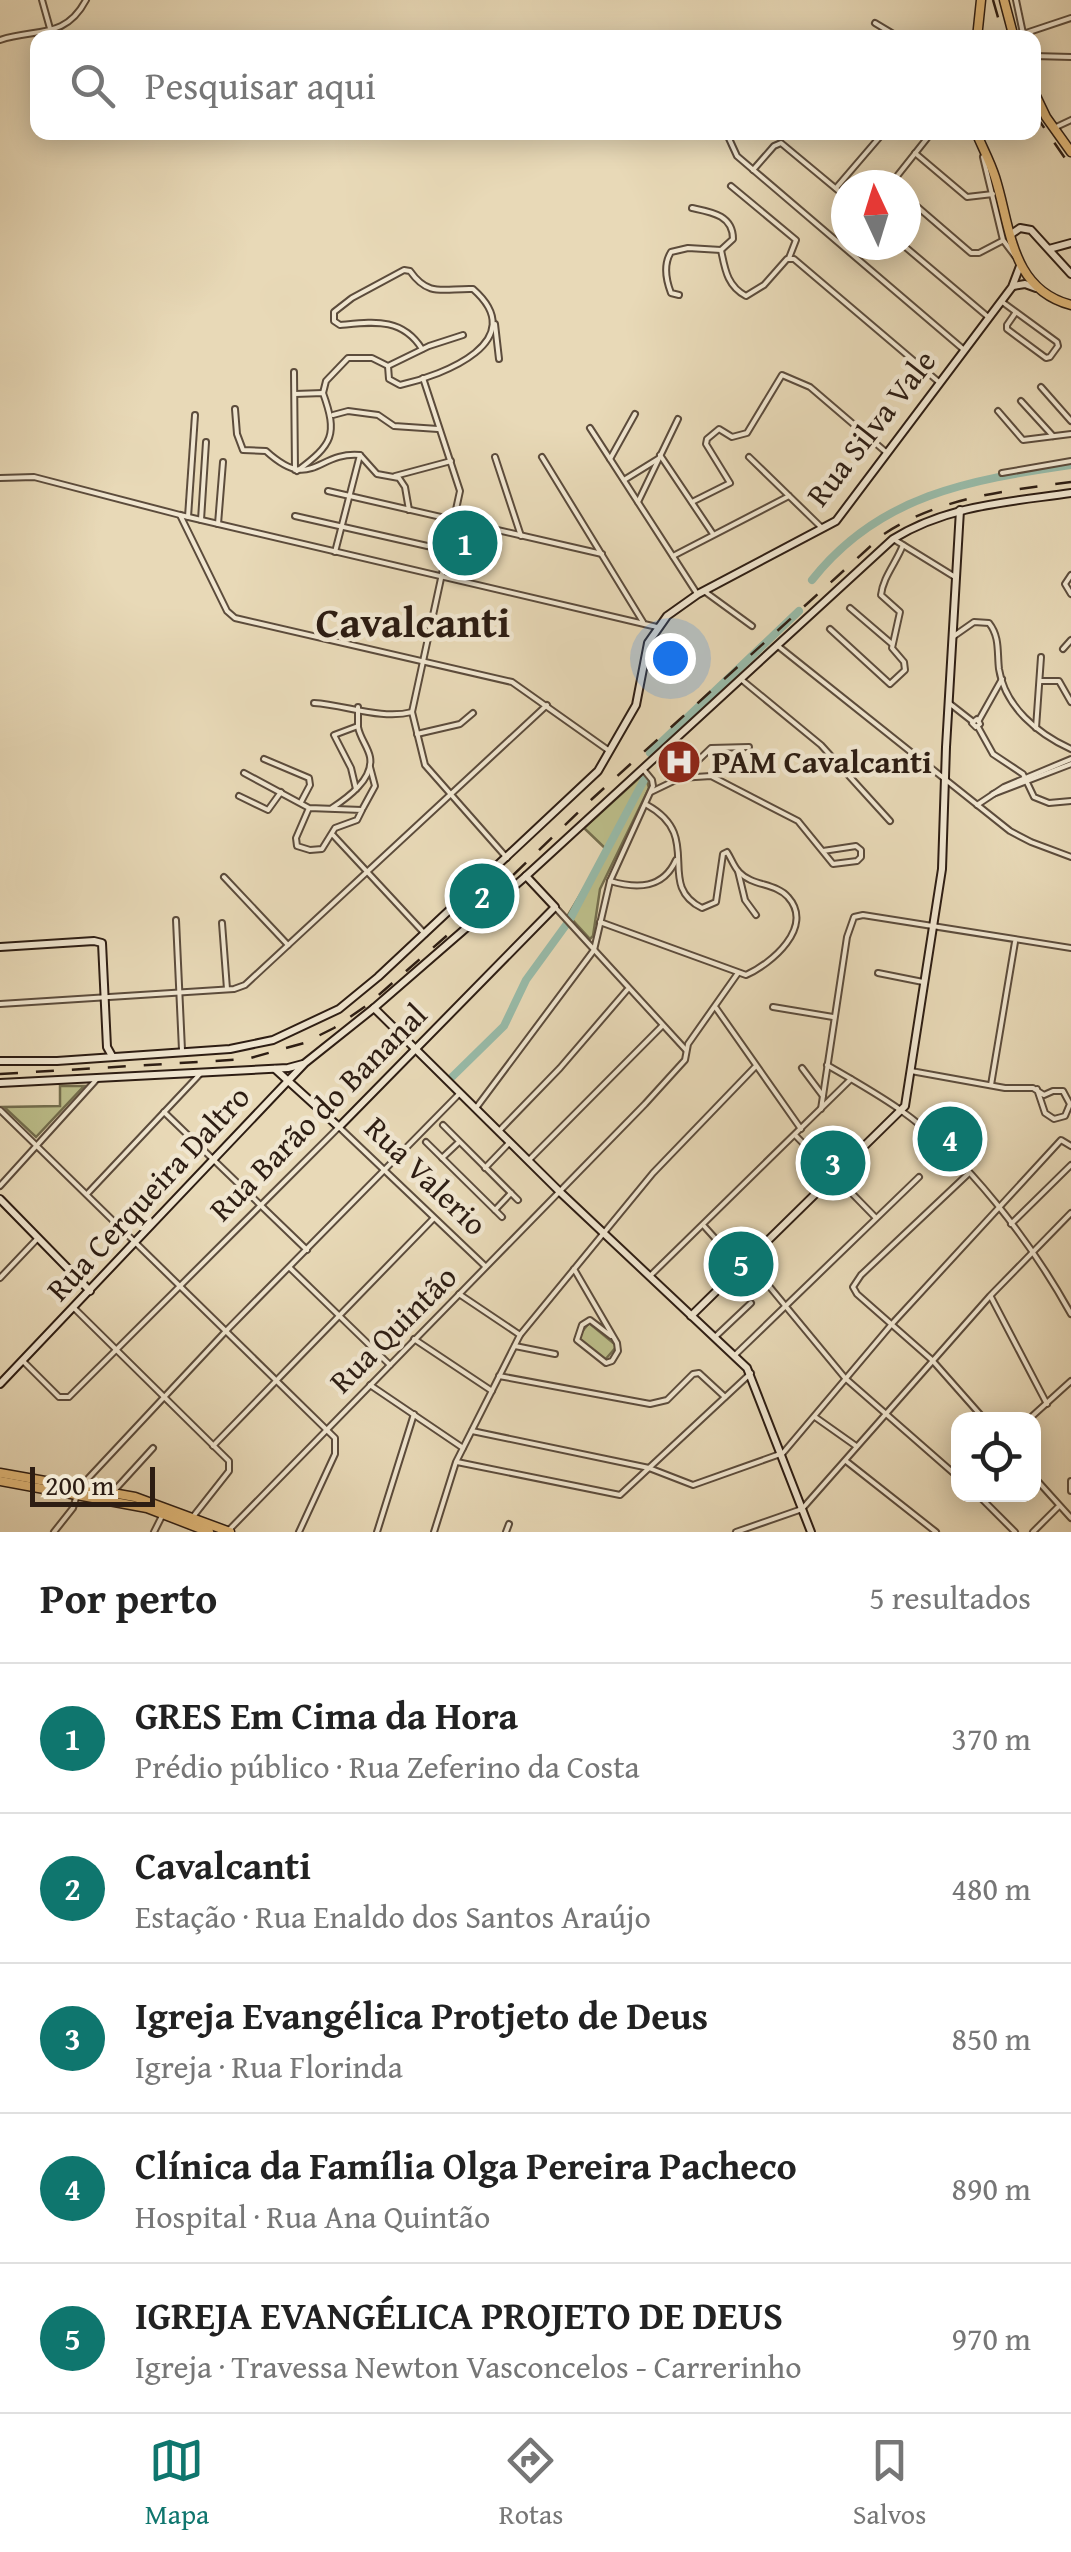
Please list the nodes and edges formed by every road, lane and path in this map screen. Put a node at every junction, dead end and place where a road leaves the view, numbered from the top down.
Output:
1 (42, 0) edge
2 (86, 0) edge
3 (981, 0) edge
4 (1004, 0) edge
5 (1016, 0) edge
6 (1071, 18) edge
7 (875, 23) dead end
8 (50, 30) edge
9 (54, 30) edge
10 (887, 30) edge
11 (978, 30) edge
12 (1017, 30) edge
13 (1019, 30) edge
14 (1037, 30) edge
15 (30, 35) edge
16 (0, 40) edge
17 (1041, 56) edge
18 (1071, 57) edge
19 (1041, 105) edge
20 (1071, 120) edge
21 (1054, 128) junction
22 (728, 140) edge
23 (877, 140) edge
24 (926, 140) edge
25 (979, 140) edge
26 (979, 140) edge
27 (1069, 146) edge
28 (915, 154) junction
29 (753, 170) junction
30 (851, 170) edge
31 (903, 170) edge
32 (831, 184) edge
33 (731, 186) dead end
34 (993, 194) junction
35 (692, 208) dead end
36 (921, 210) edge
37 (831, 235) edge
38 (1006, 238) junction
39 (1071, 242) edge
40 (1049, 249) junction
41 (721, 250) junction
42 (789, 258) junction
43 (861, 260) edge
44 (920, 260) edge
45 (1018, 262) junction
46 (1070, 270) edge
47 (1012, 287) junction
48 (1036, 288) junction
49 (679, 295) dead end
50 (1001, 301) junction
51 (1071, 305) edge
52 (1016, 312) junction
53 (989, 317) junction
54 (494, 323) junction
55 (462, 335) dead end
56 (422, 349) junction
57 (964, 349) junction
58 (499, 359) dead end
59 (388, 366) junction
60 (294, 372) dead end
61 (423, 378) junction
62 (940, 383) junction
63 (1040, 387) dead end
64 (323, 392) junction
65 (295, 394) junction
66 (1020, 401) dead end
67 (236, 409) dead end
68 (998, 411) dead end
69 (333, 414) junction
70 (635, 414) dead end
71 (195, 415) dead end
72 (678, 419) dead end
73 (1071, 421) edge
74 (590, 428) dead end
75 (441, 429) junction
76 (1071, 434) edge
77 (1053, 436) junction
78 (206, 442) dead end
79 (887, 453) junction
80 (360, 455) junction
81 (495, 457) dead end
82 (542, 457) dead end
83 (659, 457) junction
84 (748, 457) dead end
85 (610, 459) junction
86 (451, 461) junction
87 (1071, 461) edge
88 (223, 462) dead end
89 (296, 470) junction
90 (1002, 473) dead end
91 (394, 476) junction
92 (0, 478) edge
93 (624, 480) junction
94 (328, 491) dead end
95 (1071, 493) edge
96 (348, 495) junction
97 (788, 496) junction
98 (638, 502) junction
99 (692, 502) junction
100 (409, 510) junction
101 (960, 510) junction
102 (180, 515) junction
103 (295, 516) dead end
104 (188, 517) junction
105 (200, 520) junction
106 (452, 520) junction
107 (218, 524) junction
108 (341, 526) junction
109 (823, 530) junction
110 (521, 536) junction
111 (714, 536) junction
112 (893, 540) junction
113 (903, 545) junction
114 (445, 550) junction
115 (335, 552) junction
116 (602, 554) junction
117 (673, 556) junction
118 (1071, 574) edge
119 (440, 576) junction
120 (955, 578) junction
121 (701, 593) junction
122 (1071, 594) edge
123 (850, 608) dead end
124 (642, 622) junction
125 (752, 626) dead end
126 (657, 627) junction
127 (830, 630) dead end
128 (952, 637) junction
129 (1071, 640) edge
130 (778, 646) junction
131 (893, 646) junction
132 (1063, 649) dead end
133 (1041, 657) dead end
134 (422, 662) junction
135 (742, 680) junction
136 (1002, 680) junction
137 (1040, 681) junction
138 (314, 702) dead end
139 (1071, 702) edge
140 (948, 703) junction
141 (547, 705) junction
142 (358, 707) junction
143 (412, 712) junction
144 (473, 713) dead end
145 (976, 720) junction
146 (358, 726) junction
147 (1036, 728) junction
148 (417, 734) junction
149 (749, 747) dead end
150 (1071, 749) edge
151 (610, 751) junction
152 (264, 759) dead end
153 (1071, 762) edge
154 (370, 767) junction
155 (642, 769) junction
156 (244, 773) dead end
157 (680, 778) junction
158 (945, 780) junction
159 (1027, 780) junction
160 (356, 788) junction
161 (281, 792) junction
162 (651, 792) junction
163 (450, 794) junction
164 (238, 796) dead end
165 (1071, 801) edge
166 (301, 802) junction
167 (646, 805) junction
168 (977, 806) junction
169 (309, 808) junction
170 (332, 808) junction
171 (362, 810) junction
172 (890, 821) dead end
173 (332, 833) junction
174 (823, 852) junction
175 (677, 855) junction
176 (1071, 857) edge
177 (507, 858) junction
178 (738, 871) junction
179 (368, 873) junction
180 (526, 876) junction
181 (224, 877) dead end
182 (610, 881) junction
183 (555, 907) junction
184 (756, 914) dead end
185 (176, 920) dead end
186 (600, 922) junction
187 (222, 924) dead end
188 (934, 926) junction
189 (425, 934) junction
190 (1015, 940) junction
191 (288, 945) junction
192 (0, 946) edge
193 (1071, 948) edge
194 (594, 950) junction
195 (740, 974) junction
196 (878, 974) dead end
197 (925, 982) junction
198 (628, 988) junction
199 (227, 989) junction
200 (179, 992) junction
201 (105, 997) junction
202 (0, 1004) edge
203 (773, 1007) dead end
204 (374, 1008) junction
205 (716, 1008) junction
206 (833, 1017) junction
207 (662, 1026) junction
208 (107, 1044) junction
209 (416, 1048) junction
210 (686, 1050) junction
211 (182, 1052) junction
212 (112, 1056) junction
213 (97, 1058) junction
214 (0, 1061) edge
215 (305, 1063) junction
216 (827, 1064) junction
217 (755, 1067) junction
218 (275, 1068) junction
219 (802, 1068) dead end
220 (911, 1071) junction
221 (201, 1073) junction
222 (98, 1078) junction
223 (851, 1079) junction
224 (290, 1080) junction
225 (0, 1084) edge
226 (991, 1085) junction
227 (1036, 1089) junction
228 (460, 1093) junction
229 (822, 1096) junction
230 (476, 1108) junction
231 (821, 1108) junction
232 (0, 1110) edge
233 (901, 1111) junction
234 (164, 1112) junction
235 (443, 1126) dead end
236 (339, 1127) junction
237 (801, 1129) junction
238 (500, 1131) junction
239 (794, 1135) junction
240 (426, 1142) dead end
241 (459, 1142) junction
242 (510, 1142) junction
243 (37, 1146) junction
244 (1071, 1146) edge
245 (442, 1158) junction
246 (214, 1160) junction
247 (529, 1160) junction
248 (1071, 1165) edge
249 (486, 1168) junction
250 (384, 1170) junction
251 (968, 1174) junction
252 (835, 1176) junction
253 (919, 1177) dead end
254 (0, 1186) edge
255 (560, 1192) junction
256 (88, 1193) junction
257 (511, 1193) junction
258 (0, 1199) edge
259 (518, 1200) dead end
260 (261, 1206) junction
261 (495, 1210) junction
262 (998, 1210) junction
263 (1071, 1214) edge
264 (502, 1217) dead end
265 (875, 1217) junction
266 (434, 1218) junction
267 (1011, 1224) junction
268 (703, 1225) junction
269 (604, 1232) junction
270 (38, 1238) junction
271 (137, 1242) junction
272 (308, 1250) junction
273 (1032, 1250) junction
274 (744, 1264) junction
275 (485, 1267) junction
276 (573, 1267) junction
277 (290, 1268) junction
278 (650, 1276) junction
279 (0, 1278) edge
280 (181, 1287) junction
281 (90, 1291) junction
282 (459, 1294) junction
283 (1071, 1295) edge
284 (990, 1296) junction
285 (1064, 1301) junction
286 (751, 1303) dead end
287 (786, 1304) junction
288 (74, 1308) junction
289 (1071, 1314) edge
290 (338, 1316) junction
291 (691, 1316) junction
292 (891, 1324) junction
293 (225, 1332) junction
294 (520, 1334) junction
295 (611, 1336) junction
296 (714, 1337) junction
297 (414, 1339) junction
298 (514, 1346) junction
299 (117, 1351) junction
300 (555, 1354) dead end
301 (735, 1355) junction
302 (932, 1360) junction
303 (23, 1361) junction
304 (390, 1365) junction
305 (751, 1374) junction
306 (500, 1376) junction
307 (846, 1378) junction
308 (278, 1381) junction
309 (1071, 1381) edge
310 (0, 1384) edge
311 (370, 1385) junction
312 (492, 1391) junction
313 (725, 1397) junction
314 (164, 1398) junction
315 (1046, 1404) junction
316 (886, 1412) junction
317 (977, 1412) edge
318 (1037, 1412) edge
319 (414, 1414) junction
320 (815, 1417) junction
321 (326, 1428) junction
322 (472, 1431) junction
323 (214, 1446) junction
324 (856, 1446) junction
325 (153, 1448) dead end
326 (463, 1448) junction
327 (782, 1453) junction
328 (845, 1460) junction
329 (456, 1462) junction
330 (649, 1468) junction
331 (951, 1471) edge
332 (0, 1473) edge
333 (0, 1481) edge
334 (1071, 1482) edge
335 (1041, 1485) edge
336 (78, 1492) junction
337 (1071, 1492) edge
338 (111, 1494) junction
339 (985, 1502) edge
340 (1058, 1506) junction
341 (802, 1508) junction
342 (163, 1514) junction
343 (1071, 1518) edge
344 (509, 1524) dead end
345 (189, 1525) edge
346 (54, 1532) edge
347 (154, 1532) edge
348 (209, 1532) edge
349 (229, 1532) edge
350 (299, 1532) edge
351 (376, 1532) edge
352 (434, 1532) edge
353 (506, 1532) edge
354 (736, 1532) edge
355 (811, 1532) edge
356 (936, 1532) edge
357 (1015, 1532) edge
358 (1033, 1532) edge

1 - 8 street
2 - 9 street
3 - 11 main road
4 - 12 main road
5 - 13 street
6 - 14 street
7 - 10 street
15 - 16 street
17 - 18 street
19 - 21 main road
20 - 21 street
21 - 27 main road
22 - 29 street
23 - 30 street
24 - 28 street
25 - 34 street
26 - 38 main road
28 - 31 street
28 - 34 street
29 - 32 street
29 - 37 street
33 - 42 street
34 - 38 street
35 - 41 street
36 - 38 street
38 - 40 main road
38 - 45 main road
39 - 40 main road
40 - 46 main road
41 - 42 street
41 - 49 street
42 - 62 street
43 - 57 street
44 - 53 street
45 - 47 main road, Rua Silva Vale
45 - 48 main road
47 - 48 main road
47 - 50 main road, Rua Silva Vale
48 - 51 main road
50 - 52 street
50 - 53 main road, Rua Silva Vale
52 - 52 street
53 - 57 main road, Rua Silva Vale
54 - 56 street
54 - 58 street
54 - 61 street
55 - 56 street
56 - 59 street
57 - 62 main road, Rua Silva Vale
59 - 61 street
59 - 64 street
60 - 65 street
61 - 75 street
62 - 79 main road, Rua Silva Vale
63 - 73 street
64 - 65 street
64 - 69 street
65 - 89 street
66 - 77 street
67 - 89 street
68 - 77 street
69 - 75 street
69 - 89 street
70 - 85 street
71 - 104 street
72 - 83 street
74 - 85 street
75 - 86 street
76 - 77 street
78 - 105 street
79 - 99 street
79 - 109 main road, Rua Silva Vale
80 - 89 street
80 - 91 street
80 - 96 street
81 - 110 street
82 - 116 street
83 - 93 street
83 - 98 street
83 - 99 street
84 - 97 street
85 - 93 street
86 - 91 street
86 - 106 street
87 - 90 street
88 - 107 street
91 - 100 street
92 - 102 street
93 - 98 street
94 - 96 street
95 - 101 main road, Rua Cerqueira Daltro
96 - 100 street
96 - 108 street
97 - 109 street
97 - 111 street
98 - 117 street
99 - 111 street
100 - 106 street
101 - 112 main road, Rua Cerqueira Daltro
101 - 120 main road
102 - 104 street
102 - 134 street
103 - 108 street
104 - 105 street
105 - 107 street
106 - 110 street
106 - 114 street
107 - 115 street
108 - 114 street
108 - 115 street
109 - 121 main road, Rua Silva Vale
110 - 116 street
111 - 117 street
112 - 113 street
112 - 130 main road, Rua Cerqueira Daltro
113 - 120 street
113 - 131 street
114 - 119 street
115 - 119 street
116 - 124 street
117 - 121 street
118 - 122 street
119 - 124 street
119 - 134 street
120 - 128 main road
121 - 125 street
121 - 126 main road, Rua Silva Vale
123 - 131 street
124 - 126 street
126 - 151 main road
127 - 131 street
128 - 136 street
128 - 140 main road
129 - 132 street
130 - 135 main road, Rua Cerqueira Daltro
130 - 158 street
133 - 137 street
134 - 141 street
134 - 143 street
135 - 155 main road, Rua Cerqueira Daltro
135 - 172 street
136 - 145 street
136 - 147 street
137 - 139 street
137 - 147 street
138 - 142 street
140 - 145 street
140 - 158 main road
141 - 151 street
141 - 163 street
142 - 143 street
142 - 146 street
143 - 148 street
144 - 148 street
145 - 159 street
146 - 154 street
146 - 160 street
147 - 150 street
148 - 163 street
149 - 157 street
151 - 177 main road
152 - 166 street
153 - 159 street
154 - 160 street
154 - 171 street
155 - 162 street
155 - 180 main road, Rua Cerqueira Daltro
156 - 161 street
157 - 162 street
157 - 174 street
158 - 168 street
158 - 188 main road
159 - 165 street
159 - 168 street
160 - 170 street
161 - 164 street
161 - 166 street
162 - 167 street
163 - 177 street
163 - 179 street
166 - 169 street
167 - 175 street
167 - 182 street
168 - 176 street
169 - 170 street
169 - 173 street
170 - 171 street
171 - 173 street
173 - 179 street
174 - 174 street
175 - 178 street
175 - 182 street
177 - 189 main road
178 - 184 street
178 - 195 street
179 - 189 street
179 - 191 street
180 - 183 main road
180 - 204 main road, Rua Cerqueira Daltro
181 - 191 street
182 - 186 street
183 - 194 street
183 - 209 main road, Rua Barão do Bananal
185 - 200 street
186 - 194 street
186 - 195 street
187 - 199 street
188 - 190 street
188 - 197 main road
188 - 206 street
189 - 211 main road
190 - 193 street
190 - 226 street
191 - 199 street
192 - 201 main road
194 - 198 street
194 - 230 street
195 - 205 street, Rua Quintão
196 - 197 street
197 - 220 main road
198 - 207 street
198 - 238 street
199 - 200 street
200 - 201 street
200 - 211 street
201 - 202 street
201 - 208 main road
203 - 206 street
204 - 209 main road
204 - 215 main road, Rua Cerqueira Daltro
205 - 210 street, Rua Quintão
205 - 217 street
206 - 216 street
207 - 210 street
207 - 247 street
208 - 212 main road
208 - 213 main road
209 - 228 main road
209 - 236 main road, Rua Barão do Bananal
210 - 255 street, Rua Quintão
211 - 212 main road
212 - 213 main road
213 - 214 main road
215 - 218 main road
215 - 224 main road, Rua Cerqueira Daltro
216 - 223 street
216 - 229 street
217 - 237 street
217 - 269 street
218 - 221 main road
218 - 224 main road, Rua Cerqueira Daltro
219 - 229 street
220 - 226 street
220 - 233 main road
221 - 222 main road
221 - 234 street
222 - 225 main road
222 - 243 street
223 - 231 street
223 - 233 street
224 - 236 main road, Rua Valerio
224 - 246 main road, Rua Cerqueira Daltro
226 - 227 street
227 - 227 street
228 - 230 main road
228 - 250 street
229 - 231 street
230 - 238 main road
231 - 237 street
232 - 243 street
233 - 251 street
233 - 252 main road
234 - 246 street
234 - 256 street
235 - 241 street
236 - 250 street, Rua Valerio
236 - 260 street, Rua Barão do Bananal
237 - 239 street
238 - 242 main road
239 - 252 street
239 - 268 street
240 - 245 street
241 - 245 street
241 - 249 street
242 - 247 main road
242 - 249 street
243 - 254 street
243 - 256 street
244 - 262 street
245 - 261 street
246 - 260 street
246 - 271 main road, Rua Cerqueira Daltro
247 - 255 main road
248 - 267 street
249 - 257 street
250 - 266 street, Rua Valerio
250 - 272 street
251 - 262 street
251 - 292 street
252 - 265 street
252 - 274 main road
253 - 265 street
255 - 269 main road
255 - 275 street, Rua Quintão
256 - 271 street
257 - 259 street
257 - 261 street
258 - 270 main road
260 - 272 street
260 - 280 street, Rua Barão do Bananal
261 - 264 street
262 - 267 street
262 - 292 street
263 - 273 street
265 - 287 street
266 - 275 street, Rua Valerio
266 - 290 street
267 - 273 street
268 - 274 street
268 - 278 street
269 - 276 street
269 - 278 main road
270 - 279 street
270 - 281 main road
271 - 280 street
271 - 281 main road, Rua Cerqueira Daltro
272 - 277 street
273 - 284 street
273 - 285 street
274 - 287 street
274 - 291 main road
275 - 282 street, Rua Quintão
276 - 294 street
276 - 295 street
277 - 290 street
277 - 293 street
278 - 291 main road
280 - 293 street
280 - 299 street, Rua Barão do Bananal
281 - 288 main road, Rua Cerqueira Daltro
282 - 294 street
282 - 297 street, Rua Quintão
283 - 285 street
284 - 302 street
284 - 315 street
285 - 289 street
286 - 296 street
287 - 301 street
287 - 307 street
288 - 299 street
288 - 303 main road, Rua Cerqueira Daltro
290 - 304 street
290 - 308 street
291 - 296 main road
292 - 302 street
292 - 307 street
293 - 308 street
293 - 314 street
294 - 298 street
295 - 295 street
296 - 301 main road
297 - 304 street, Rua Quintão
297 - 312 street
298 - 300 street
298 - 306 street
299 - 303 street, Rua Barão do Bananal
299 - 314 street
301 - 305 main road
302 - 316 street
302 - 317 street
303 - 310 main road, Rua Cerqueira Daltro
304 - 311 street, Rua Quintão
305 - 313 street
305 - 327 main road
306 - 312 street
306 - 313 street
307 - 316 street
307 - 320 street
308 - 321 street
308 - 323 street
309 - 315 street
311 - 319 street
311 - 321 street, Rua Quintão
312 - 322 street
313 - 330 street
314 - 323 street
314 - 336 street
315 - 318 street
316 - 324 street
316 - 331 street
319 - 326 street
319 - 351 street
320 - 324 street
320 - 327 street
321 - 349 street, Rua Quintão
321 - 350 street
322 - 326 street
322 - 330 street
323 - 345 street
324 - 328 street
325 - 338 street
326 - 329 street
327 - 330 street
327 - 341 main road
328 - 341 street
328 - 356 street
329 - 330 street
329 - 352 street
332 - 336 main road
333 - 336 main road
334 - 337 street
335 - 340 street
336 - 338 main road
336 - 342 main road
336 - 346 street
338 - 345 main road
339 - 357 street
340 - 343 street
340 - 358 street
341 - 354 street
341 - 355 main road
342 - 345 main road
342 - 347 street
344 - 353 street
345 - 348 main road
345 - 349 main road

